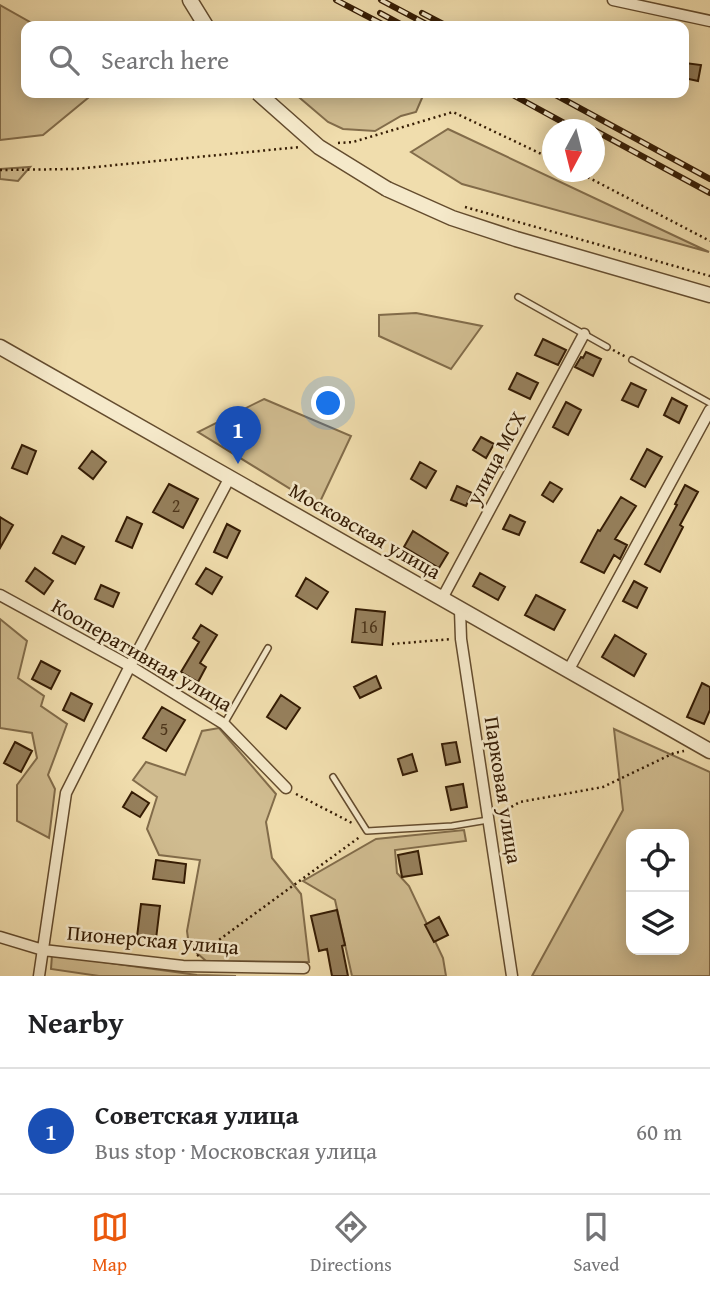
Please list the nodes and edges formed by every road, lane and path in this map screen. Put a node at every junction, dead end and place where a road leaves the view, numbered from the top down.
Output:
1 (190, 0) edge
2 (613, 0) edge
3 (203, 21) edge
4 (710, 22) edge
5 (263, 98) edge
6 (339, 143) dead end
7 (311, 146) dead end
8 (542, 154) edge
9 (0, 170) edge
10 (597, 182) edge
11 (460, 206) dead end
12 (710, 241) edge
13 (710, 276) edge
14 (710, 295) edge
15 (518, 297) dead end
16 (584, 334) junction
17 (0, 347) edge
18 (607, 347) joint
19 (632, 360) joint
20 (710, 402) edge
21 (710, 410) edge
22 (230, 477) junction
23 (0, 595) edge
24 (439, 597) junction
25 (460, 610) junction
26 (461, 639) junction
27 (392, 644) dead end
28 (268, 648) dead end
29 (130, 666) junction
30 (568, 671) junction
31 (224, 723) junction
32 (706, 749) edge
33 (333, 777) dead end
34 (286, 788) joint
35 (488, 820) junction
36 (367, 831) junction
37 (0, 937) edge
38 (43, 950) junction
39 (183, 966) junction
40 (304, 968) dead end
41 (39, 976) edge
42 (512, 976) edge

1 - 3 street
2 - 4 street
5 - 14 street, bridge
6 - 8 path
7 - 9 path
10 - 12 path
11 - 13 path
15 - 16 lane
16 - 18 lane
16 - 24 street, улица МСХ
17 - 22 street, Московская улица
18 - 19 path
19 - 20 lane
21 - 30 street
22 - 24 street, Московская улица
22 - 29 street
23 - 29 street, Кооперативная улица
24 - 25 street, Московская улица
25 - 26 street, Парковая улица
25 - 30 street, Московская улица
26 - 27 path
26 - 35 street, Парковая улица
28 - 31 lane
29 - 31 street, Кооперативная улица
29 - 38 street
30 - 32 street, Московская улица
31 - 34 street, Кооперативная улица
32 - 35 path
33 - 36 lane
34 - 36 path
35 - 36 lane
35 - 42 street, Парковая улица
36 - 39 path
37 - 38 street, Пионерская улица
38 - 39 street, Пионерская улица
38 - 41 street
39 - 40 street, Пионерская улица

